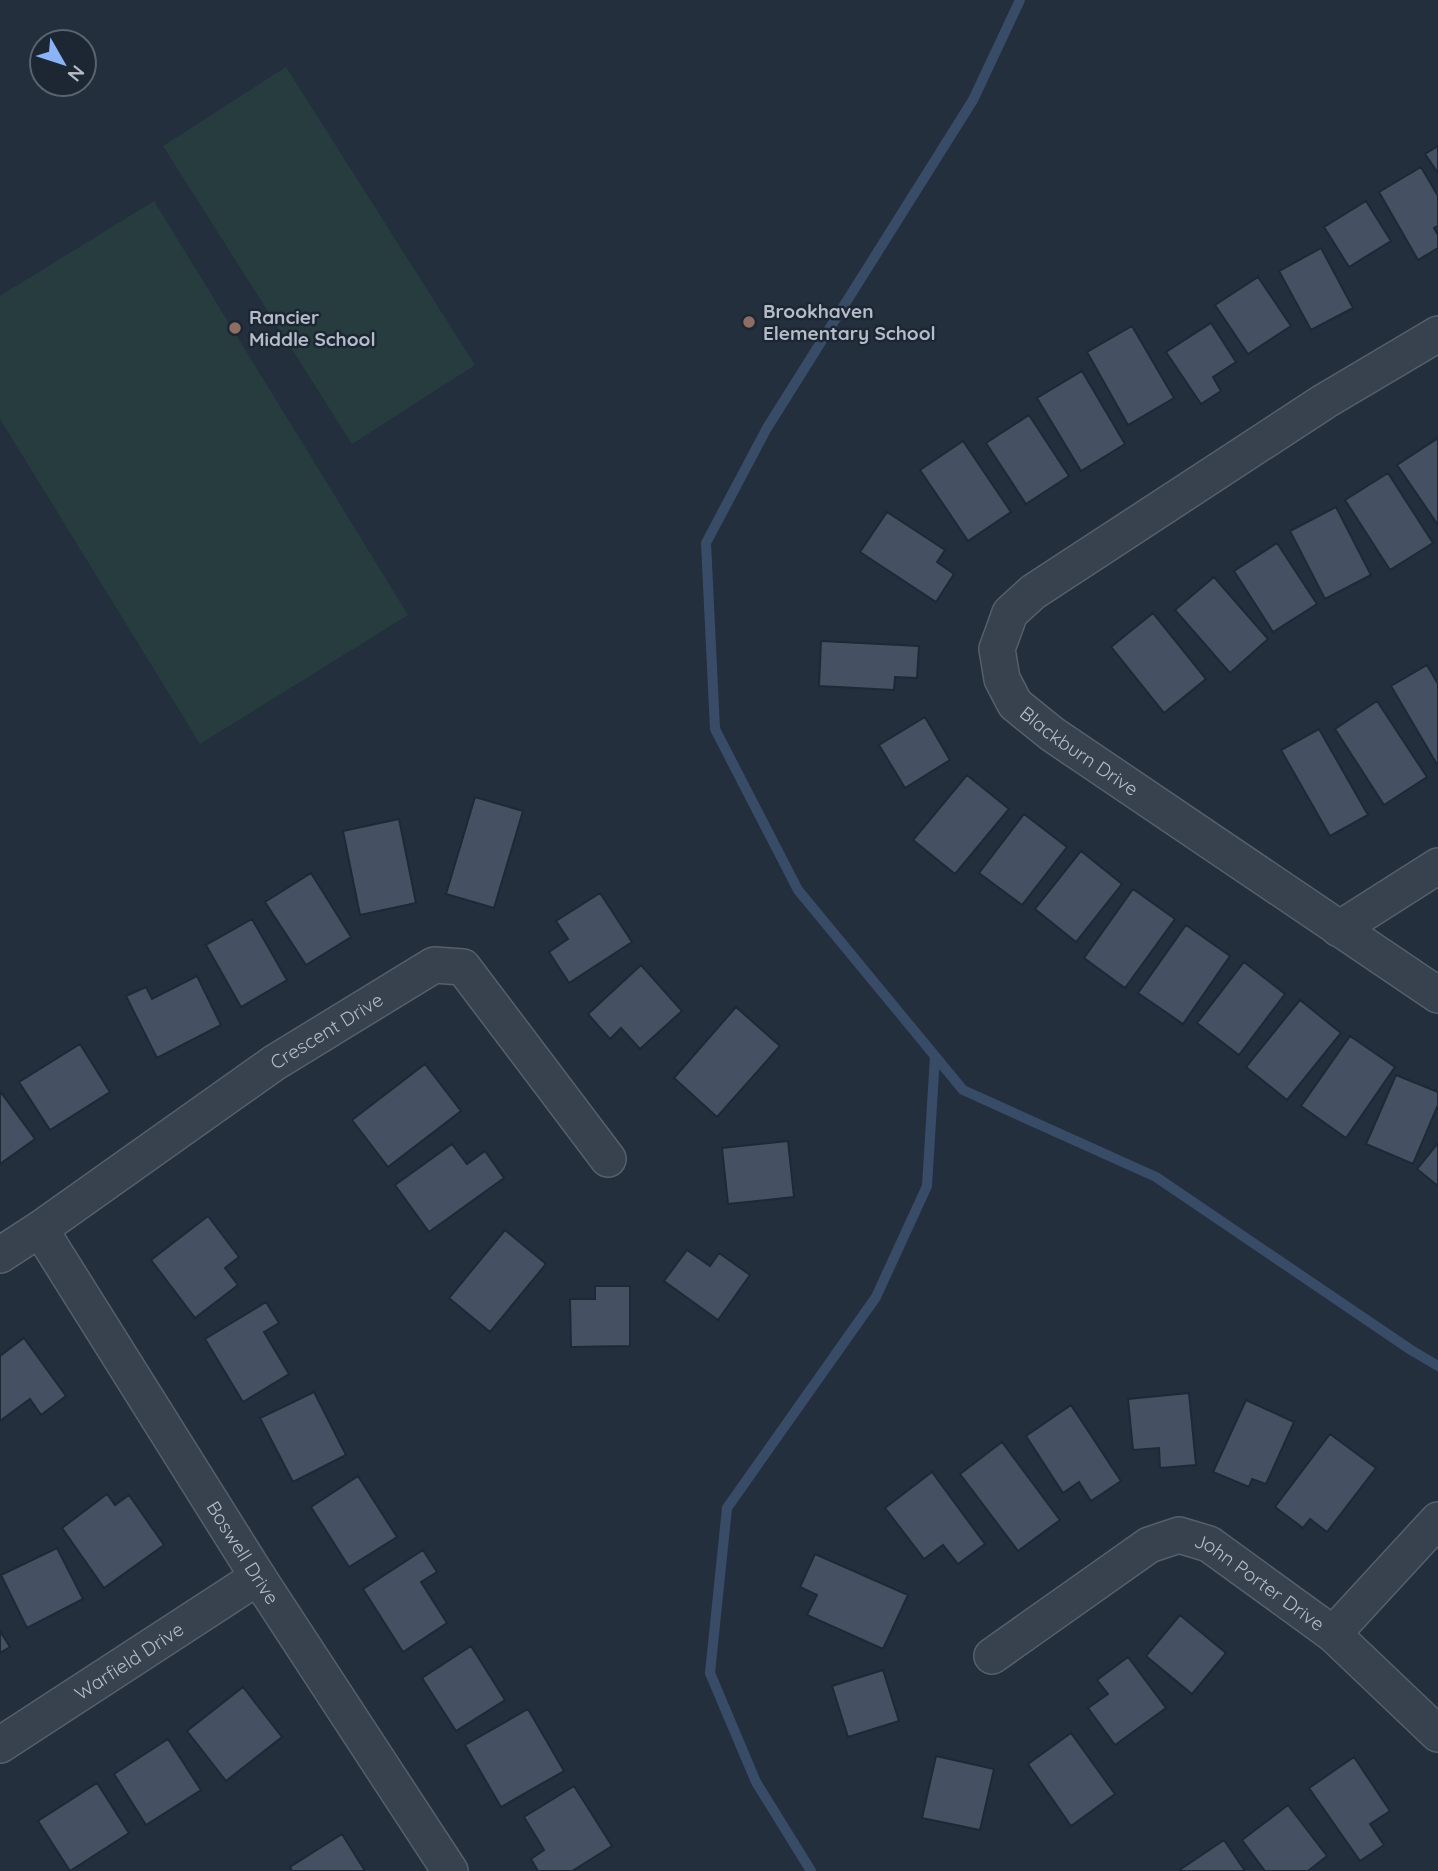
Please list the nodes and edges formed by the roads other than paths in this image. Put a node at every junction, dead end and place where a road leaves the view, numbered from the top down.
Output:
1 (1438, 334) edge
2 (1438, 866) edge
3 (1339, 929) junction
4 (1438, 995) edge
5 (608, 1159) dead end
6 (40, 1229) junction
7 (0, 1255) edge
8 (1438, 1520) edge
9 (258, 1577) junction
10 (1333, 1634) junction
11 (992, 1656) dead end
12 (1438, 1734) edge
13 (0, 1745) edge
14 (450, 1871) edge

1 - 3 street, Blackburn Drive
2 - 3 street
3 - 4 street, Blackburn Drive
5 - 6 street, Crescent Drive
6 - 7 street, Crescent Drive
6 - 9 street, Boswell Drive
8 - 10 street
9 - 13 street, Warfield Drive
9 - 14 street, Boswell Drive
10 - 11 street, John Porter Drive
10 - 12 street, John Porter Drive

